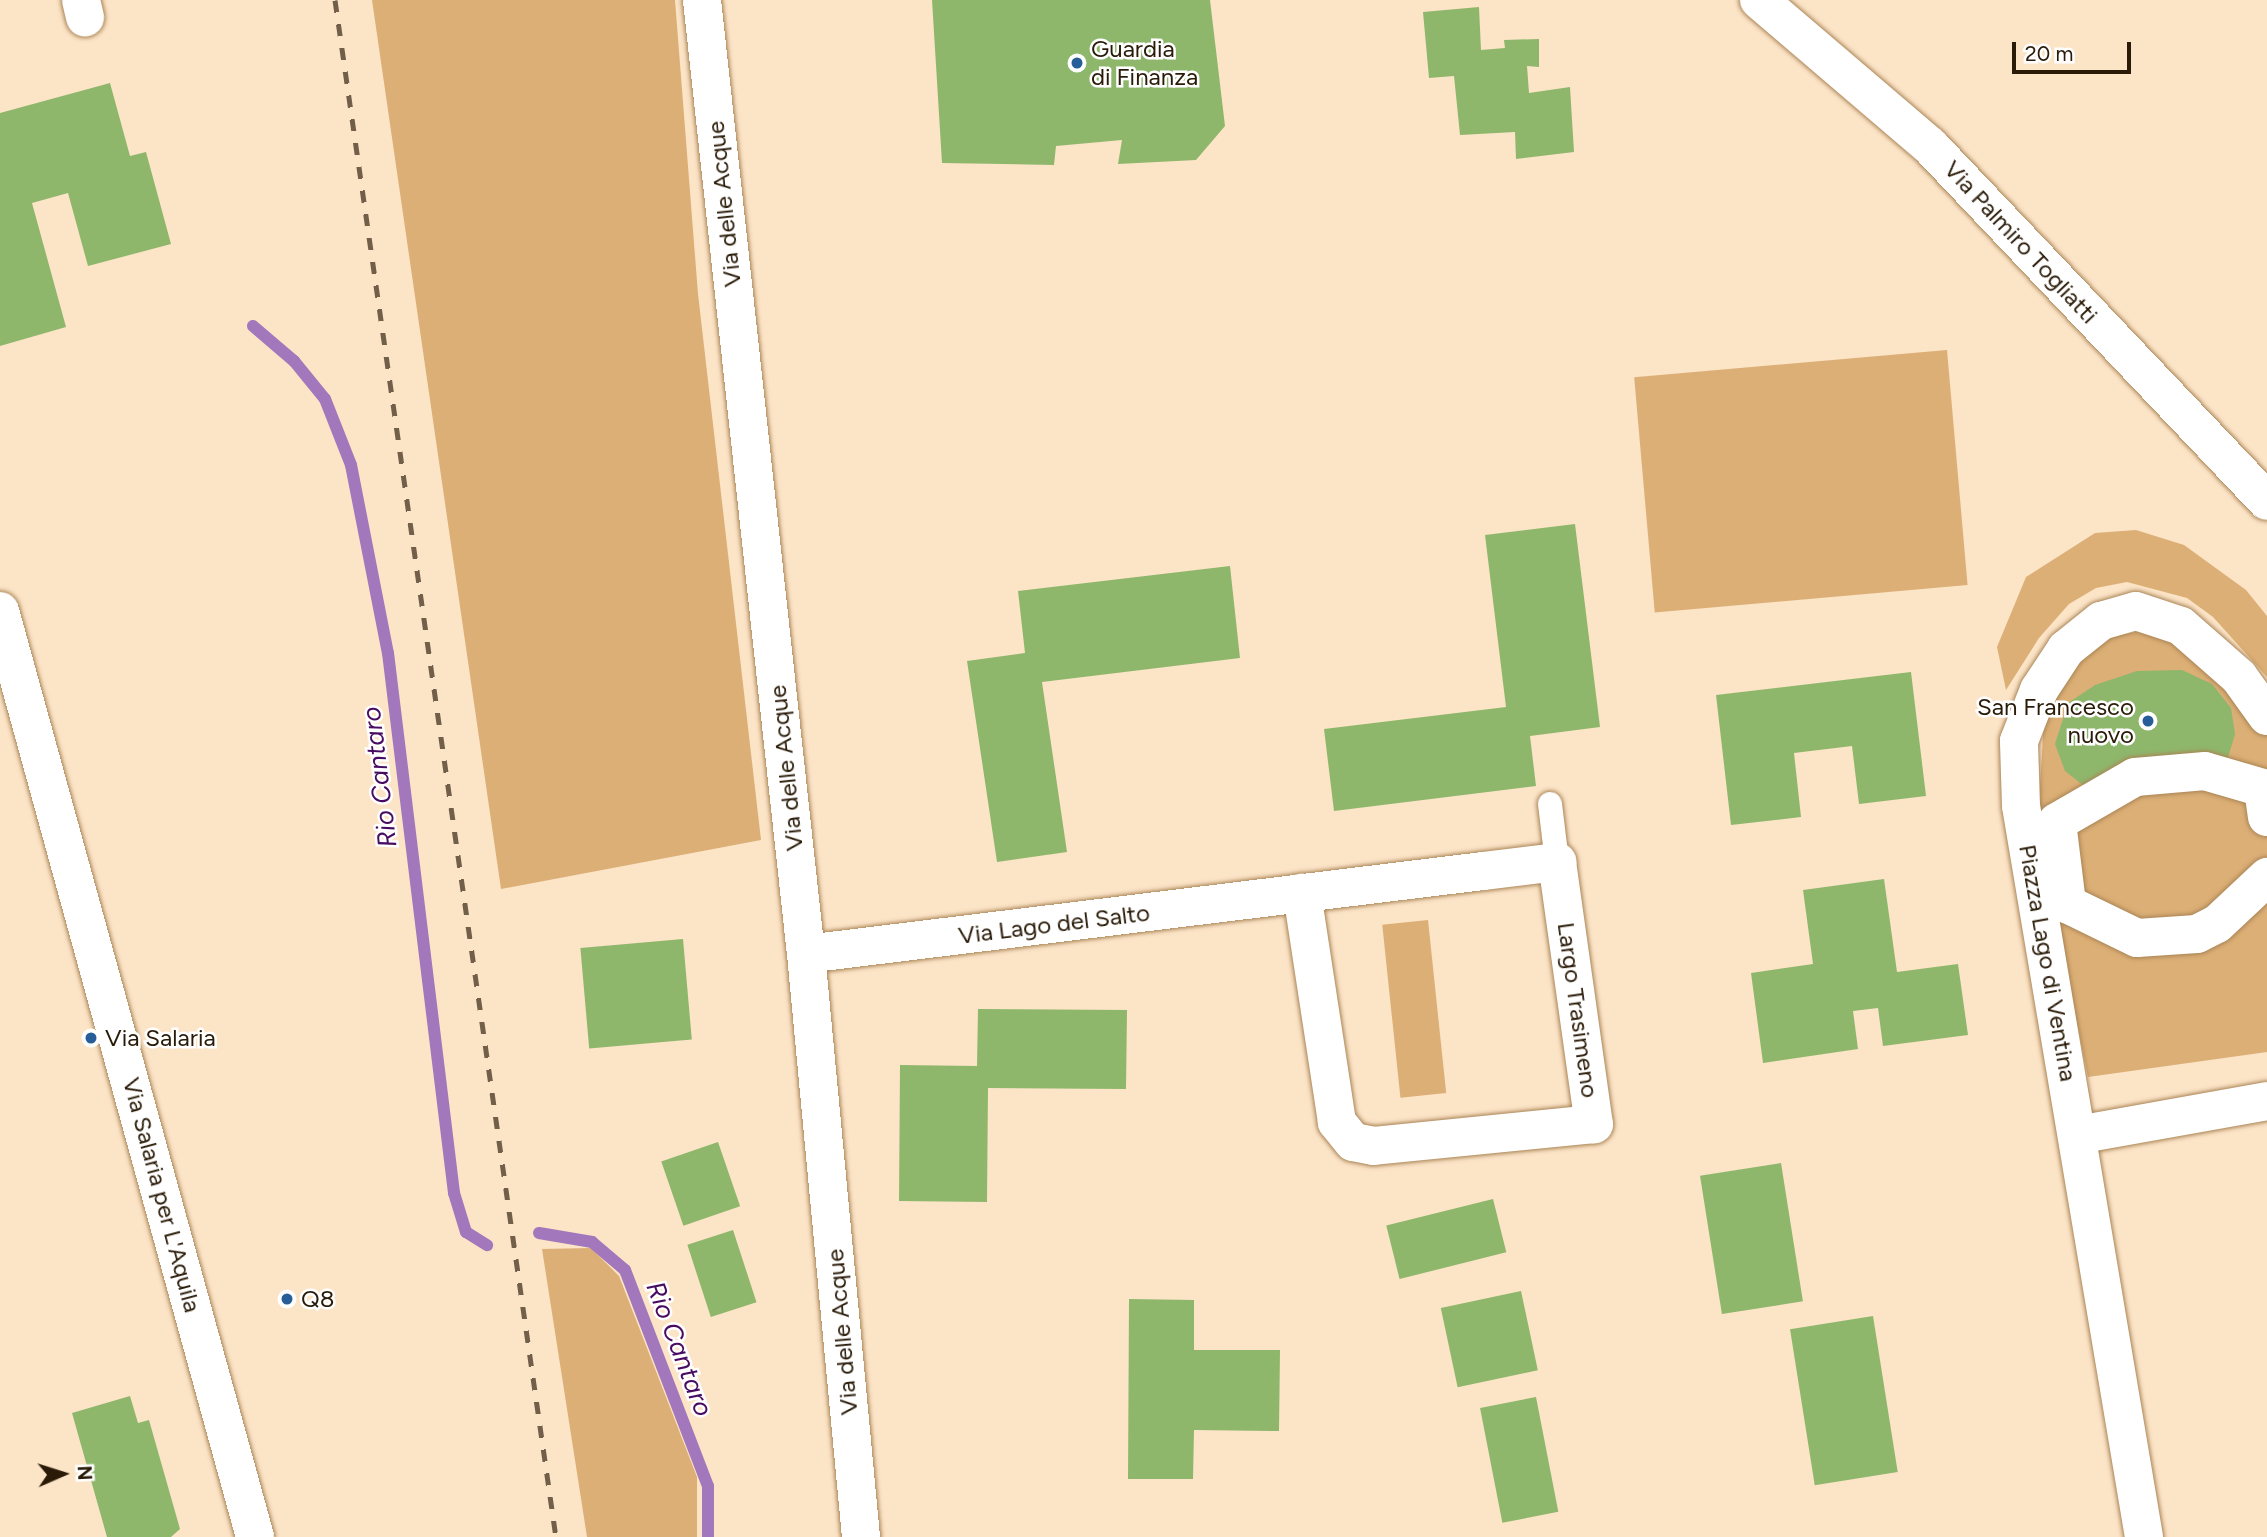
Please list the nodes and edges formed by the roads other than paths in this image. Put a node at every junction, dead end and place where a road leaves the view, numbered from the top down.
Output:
1 (702, 0) edge
2 (1759, 0) edge
3 (2267, 501) edge
4 (0, 611) edge
5 (2267, 716) edge
6 (1550, 804) dead end
7 (2267, 817) edge
8 (1557, 862) junction
9 (2267, 877) edge
10 (1302, 893) junction
11 (806, 954) junction
12 (2267, 1101) edge
13 (2077, 1135) junction
14 (255, 1537) edge
15 (861, 1537) edge
16 (2144, 1537) edge

1 - 11 street, Via delle Acque
2 - 3 street, Via Palmiro Togliatti
4 - 14 street, Via Salaria per L'Aquila
5 - 13 street, Piazza Lago di Ventina
6 - 8 lane
7 - 9 street
8 - 10 street
8 - 10 street, Largo Trasimeno
10 - 11 street, Via Lago del Salto
11 - 15 street, Via delle Acque
12 - 13 street
13 - 16 street, Piazza Lago di Ventina

